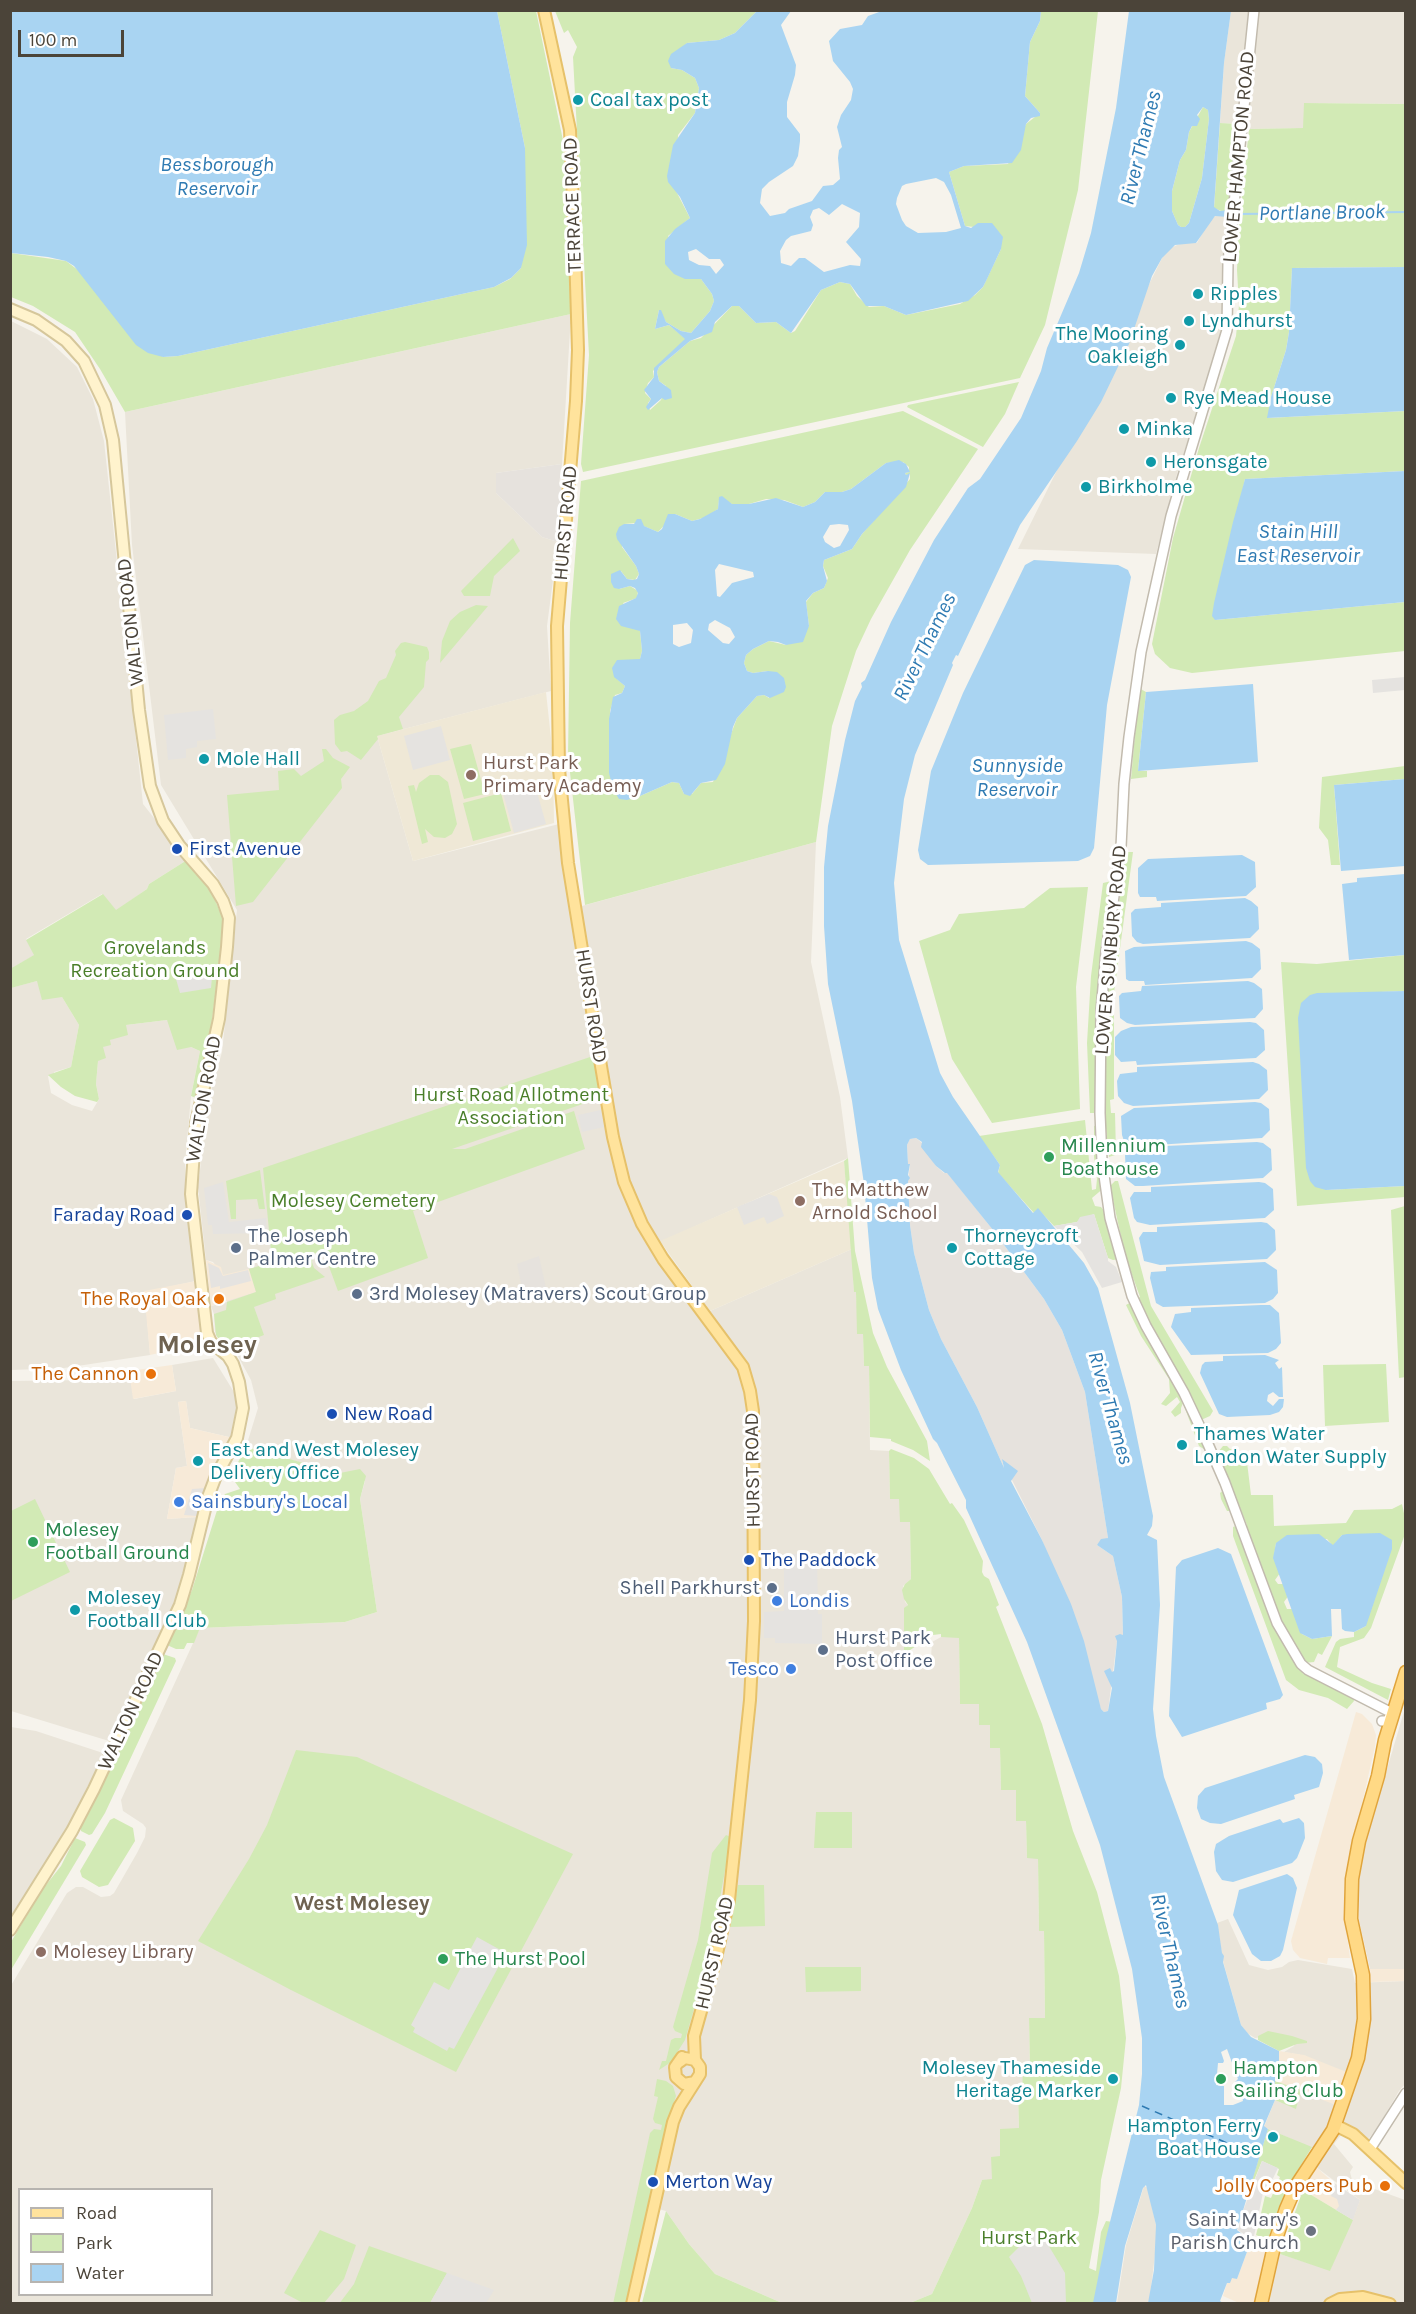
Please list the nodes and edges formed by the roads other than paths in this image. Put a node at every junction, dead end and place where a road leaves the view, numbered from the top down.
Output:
1 (544, 10) edge
2 (1254, 10) edge
3 (10, 309) edge
4 (576, 401) joint
5 (1141, 652) joint
6 (1406, 1672) edge
7 (1387, 1717) junction
8 (10, 1930) edge
9 (694, 2036) junction
10 (695, 2060) junction
11 (678, 2062) junction
12 (680, 2082) junction
13 (695, 2082) junction
14 (1406, 2093) edge
15 (679, 2107) junction
16 (1335, 2125) junction
17 (1370, 2150) junction
18 (1406, 2183) edge
19 (632, 2304) edge
20 (1261, 2304) edge
21 (1330, 2304) edge
22 (1390, 2304) edge

1 - 4 main road, TERRACE ROAD
2 - 5 street, LOWER HAMPTON ROAD
3 - 8 main road, WALTON ROAD
4 - 9 main road, HURST ROAD
5 - 7 street, LOWER SUNBURY ROAD
6 - 7 highway
7 - 16 highway
9 - 10 main road, HURST ROAD
9 - 11 main road, HURST ROAD
10 - 11 main road
10 - 13 main road
11 - 12 main road
12 - 13 main road
12 - 15 main road
13 - 15 main road
14 - 17 street
15 - 19 main road
16 - 17 main road
16 - 20 highway
17 - 18 main road
21 - 22 main road

